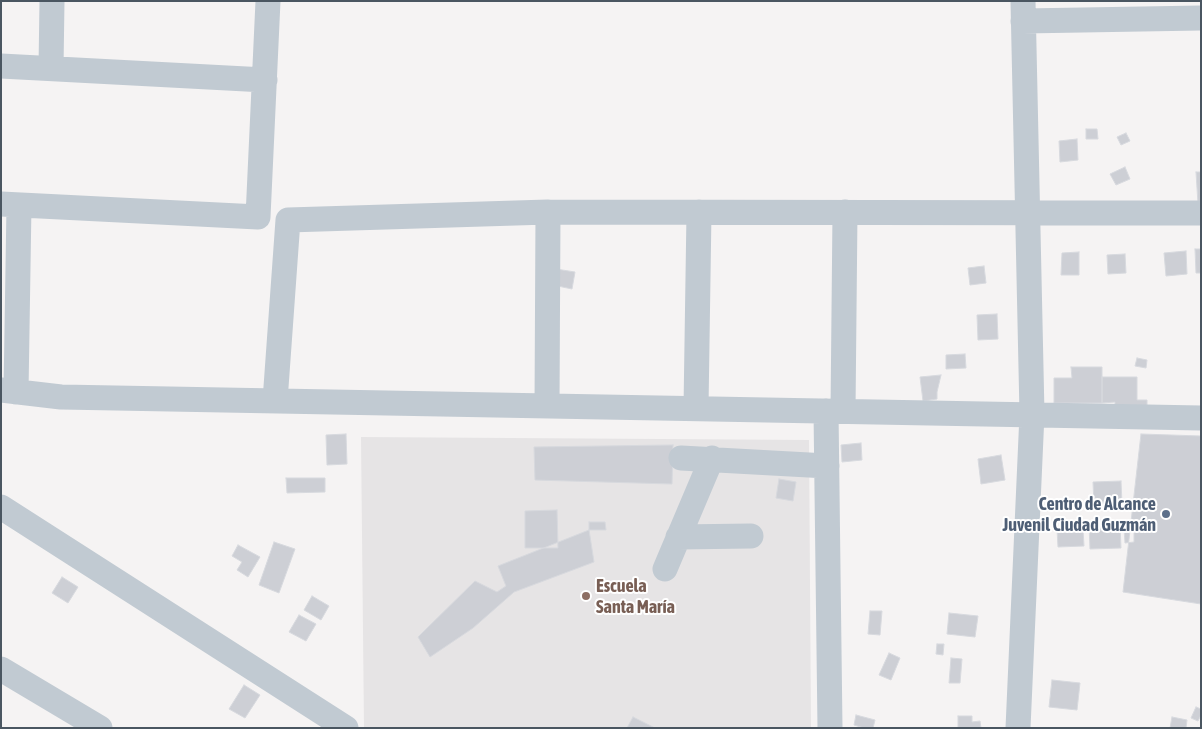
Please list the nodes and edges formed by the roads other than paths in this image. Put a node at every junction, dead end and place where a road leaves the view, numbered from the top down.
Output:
1 (52, 1) edge
2 (268, 1) edge
3 (1023, 11) edge
4 (1201, 18) edge
5 (1, 66) edge
6 (51, 68) junction
7 (265, 80) junction
8 (10, 205) edge
9 (548, 212) junction
10 (698, 212) junction
11 (845, 212) junction
12 (1027, 213) junction
13 (1201, 213) edge
14 (258, 217) junction
15 (288, 220) junction
16 (9, 391) edge
17 (275, 401) junction
18 (547, 406) junction
19 (696, 408) junction
20 (835, 411) junction
21 (1032, 414) junction
22 (1201, 418) edge
23 (681, 458) dead end
24 (712, 458) junction
25 (827, 466) junction
26 (1, 507) edge
27 (751, 536) dead end
28 (678, 537) junction
29 (665, 569) dead end
30 (1, 669) edge
31 (329, 724) edge
32 (100, 728) edge
33 (830, 728) edge
34 (1018, 728) edge

1 - 6 street
2 - 7 street
3 - 4 street
3 - 12 street
5 - 6 street
6 - 7 street
7 - 14 street
8 - 14 street
8 - 16 street
9 - 10 street
9 - 15 street
9 - 18 street
10 - 11 street
10 - 19 street
11 - 12 street
11 - 20 street
12 - 13 street
12 - 21 street
14 - 15 street
15 - 17 street
16 - 17 street
17 - 18 street
18 - 19 street
19 - 20 street
20 - 21 street
20 - 25 street
21 - 22 street
21 - 34 street
23 - 24 street
24 - 25 street
24 - 28 street
25 - 33 street
26 - 31 street
27 - 28 street
28 - 29 street
30 - 32 street

